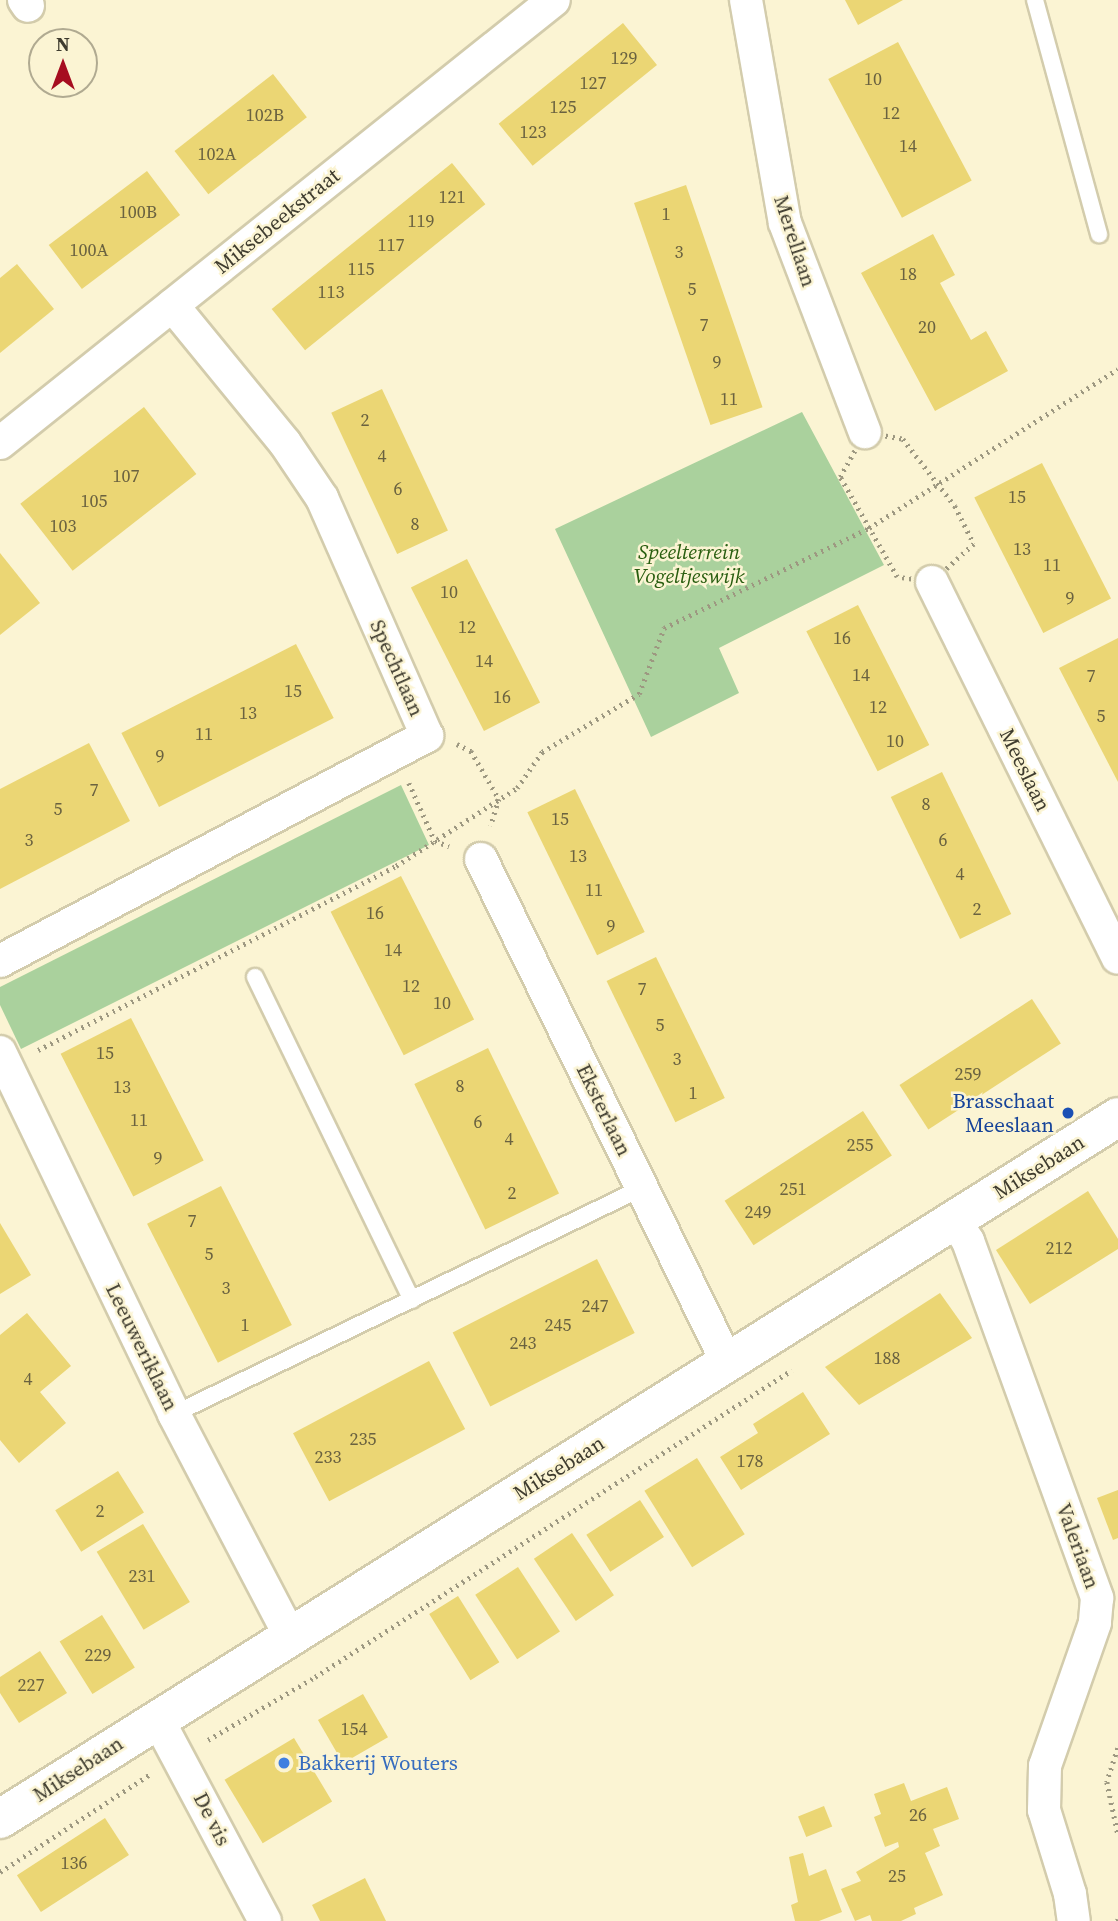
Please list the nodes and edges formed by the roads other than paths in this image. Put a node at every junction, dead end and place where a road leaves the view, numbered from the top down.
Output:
1 (554, 0) edge
2 (746, 0) edge
3 (1035, 0) edge
4 (1099, 234) dead end
5 (172, 305) junction
6 (865, 432) road end
7 (0, 443) edge
8 (932, 582) road end
9 (481, 859) dead end
10 (1118, 958) edge
11 (0, 961) edge
12 (255, 977) dead end
13 (4, 1059) edge
14 (1118, 1117) edge
15 (642, 1188) junction
16 (955, 1221) junction
17 (412, 1300) junction
18 (727, 1362) junction
19 (174, 1414) junction
20 (291, 1638) junction
21 (157, 1717) junction
22 (0, 1819) edge
23 (265, 1921) edge
24 (1074, 1921) edge

1 - 5 street, Miksebeekstraat
2 - 6 street, Merellaan
3 - 4 lane
5 - 7 street, Miksebeekstraat
5 - 11 street, Spechtlaan
8 - 10 street, Meeslaan
9 - 15 street, Eksterlaan
12 - 17 lane
13 - 19 street, Leeuweriklaan
14 - 16 street, Miksebaan
15 - 17 lane
15 - 18 street, Eksterlaan
16 - 18 street, Miksebaan
16 - 24 street, Valeriaan
17 - 19 lane
18 - 20 street, Miksebaan
19 - 20 street, Leeuweriklaan
20 - 21 street, Miksebaan
21 - 22 street, Miksebaan
21 - 23 street, De vis

